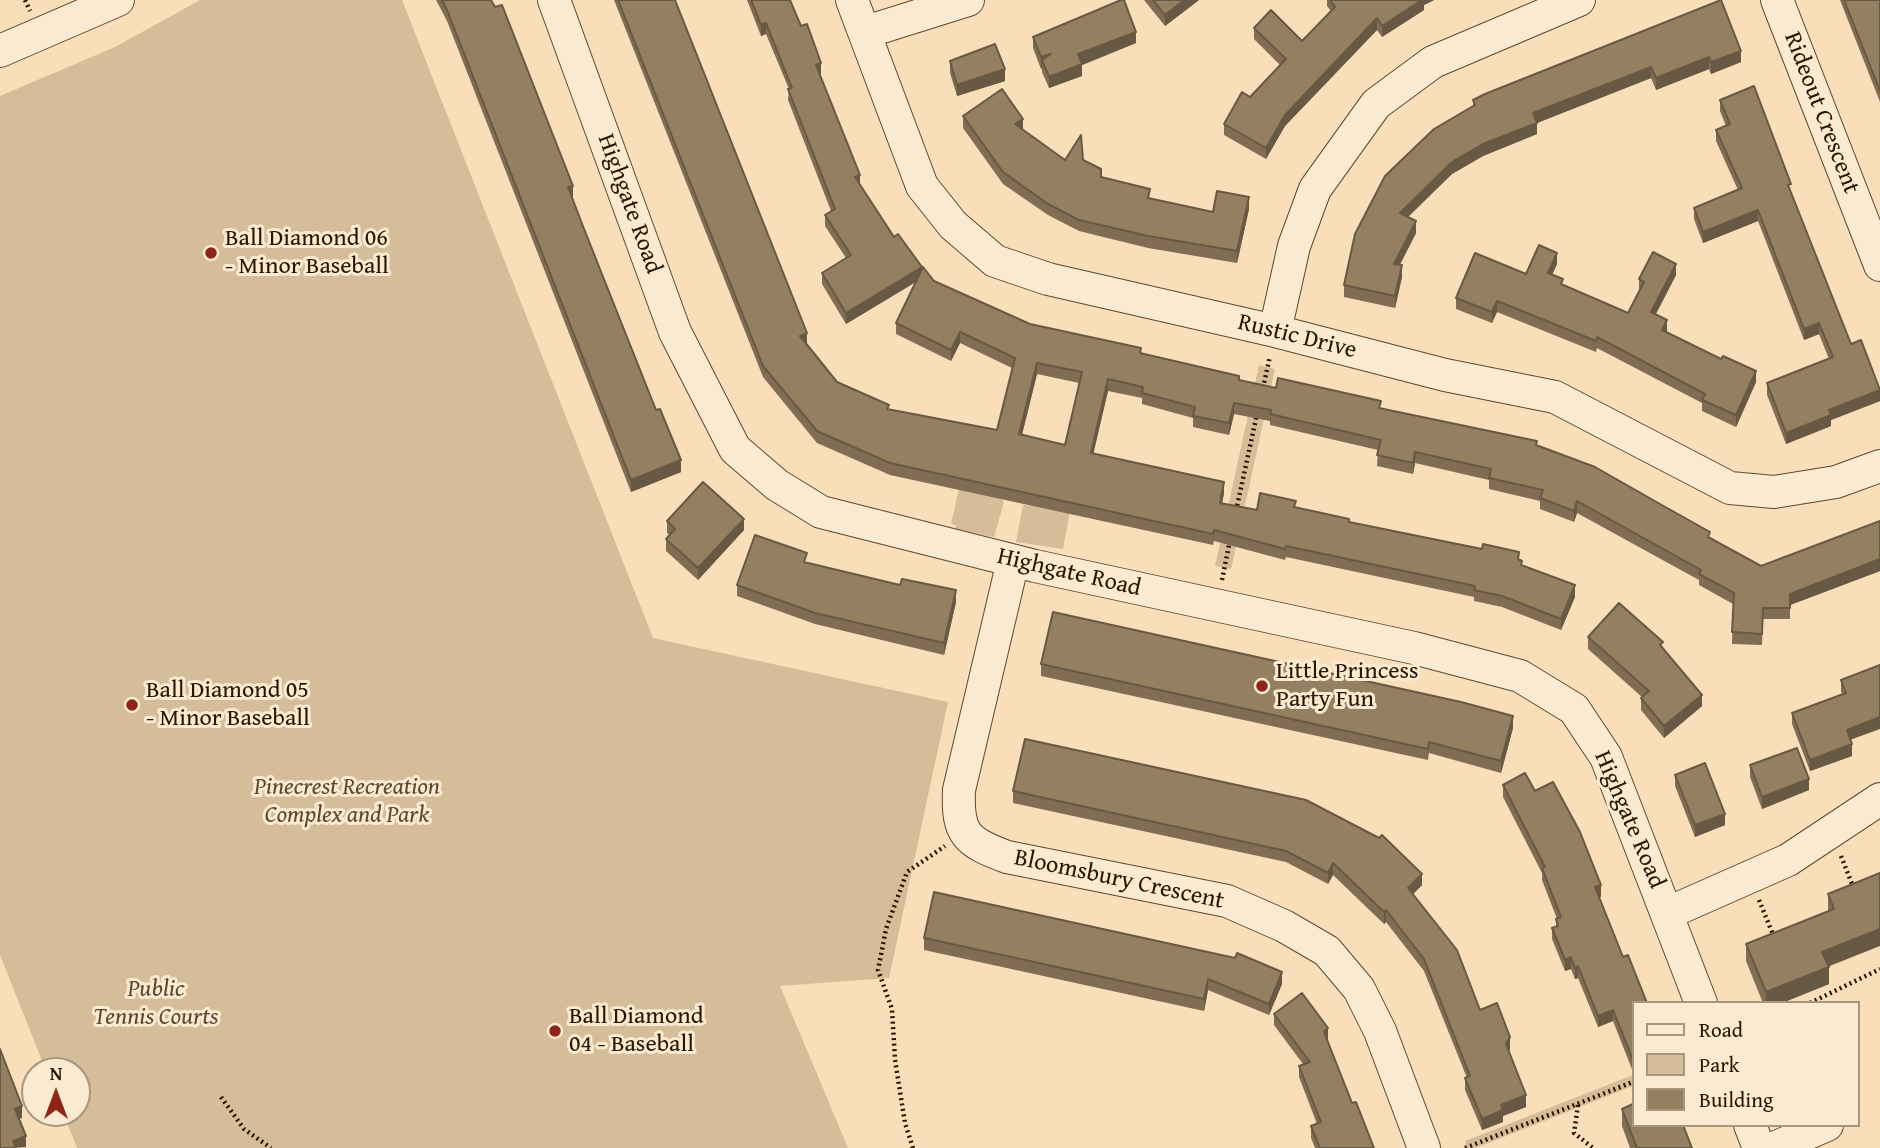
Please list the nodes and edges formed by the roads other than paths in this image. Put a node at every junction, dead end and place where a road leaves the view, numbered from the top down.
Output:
1 (118, 0) edge
2 (554, 0) edge
3 (852, 0) edge
4 (968, 0) edge
5 (1578, 0) edge
6 (1777, 0) edge
7 (866, 32) junction
8 (0, 51) edge
9 (1880, 265) edge
10 (1275, 331) junction
11 (1880, 466) edge
12 (1013, 561) junction
13 (1880, 799) edge
14 (1668, 913) junction
15 (1700, 1001) edge
16 (1751, 1127) edge
17 (1822, 1127) edge
18 (1424, 1148) edge
19 (1759, 1148) edge
20 (1774, 1148) edge

1 - 8 street
2 - 12 street, Highgate Road
3 - 7 street, Rustic Drive
4 - 7 street
5 - 10 street
6 - 9 street, Rideout Crescent
7 - 10 street, Rustic Drive
10 - 11 street, Rustic Drive
12 - 14 street, Highgate Road
12 - 18 street, Bloomsbury Crescent
13 - 14 street
14 - 15 street, Highgate Road
16 - 19 street
17 - 20 street

